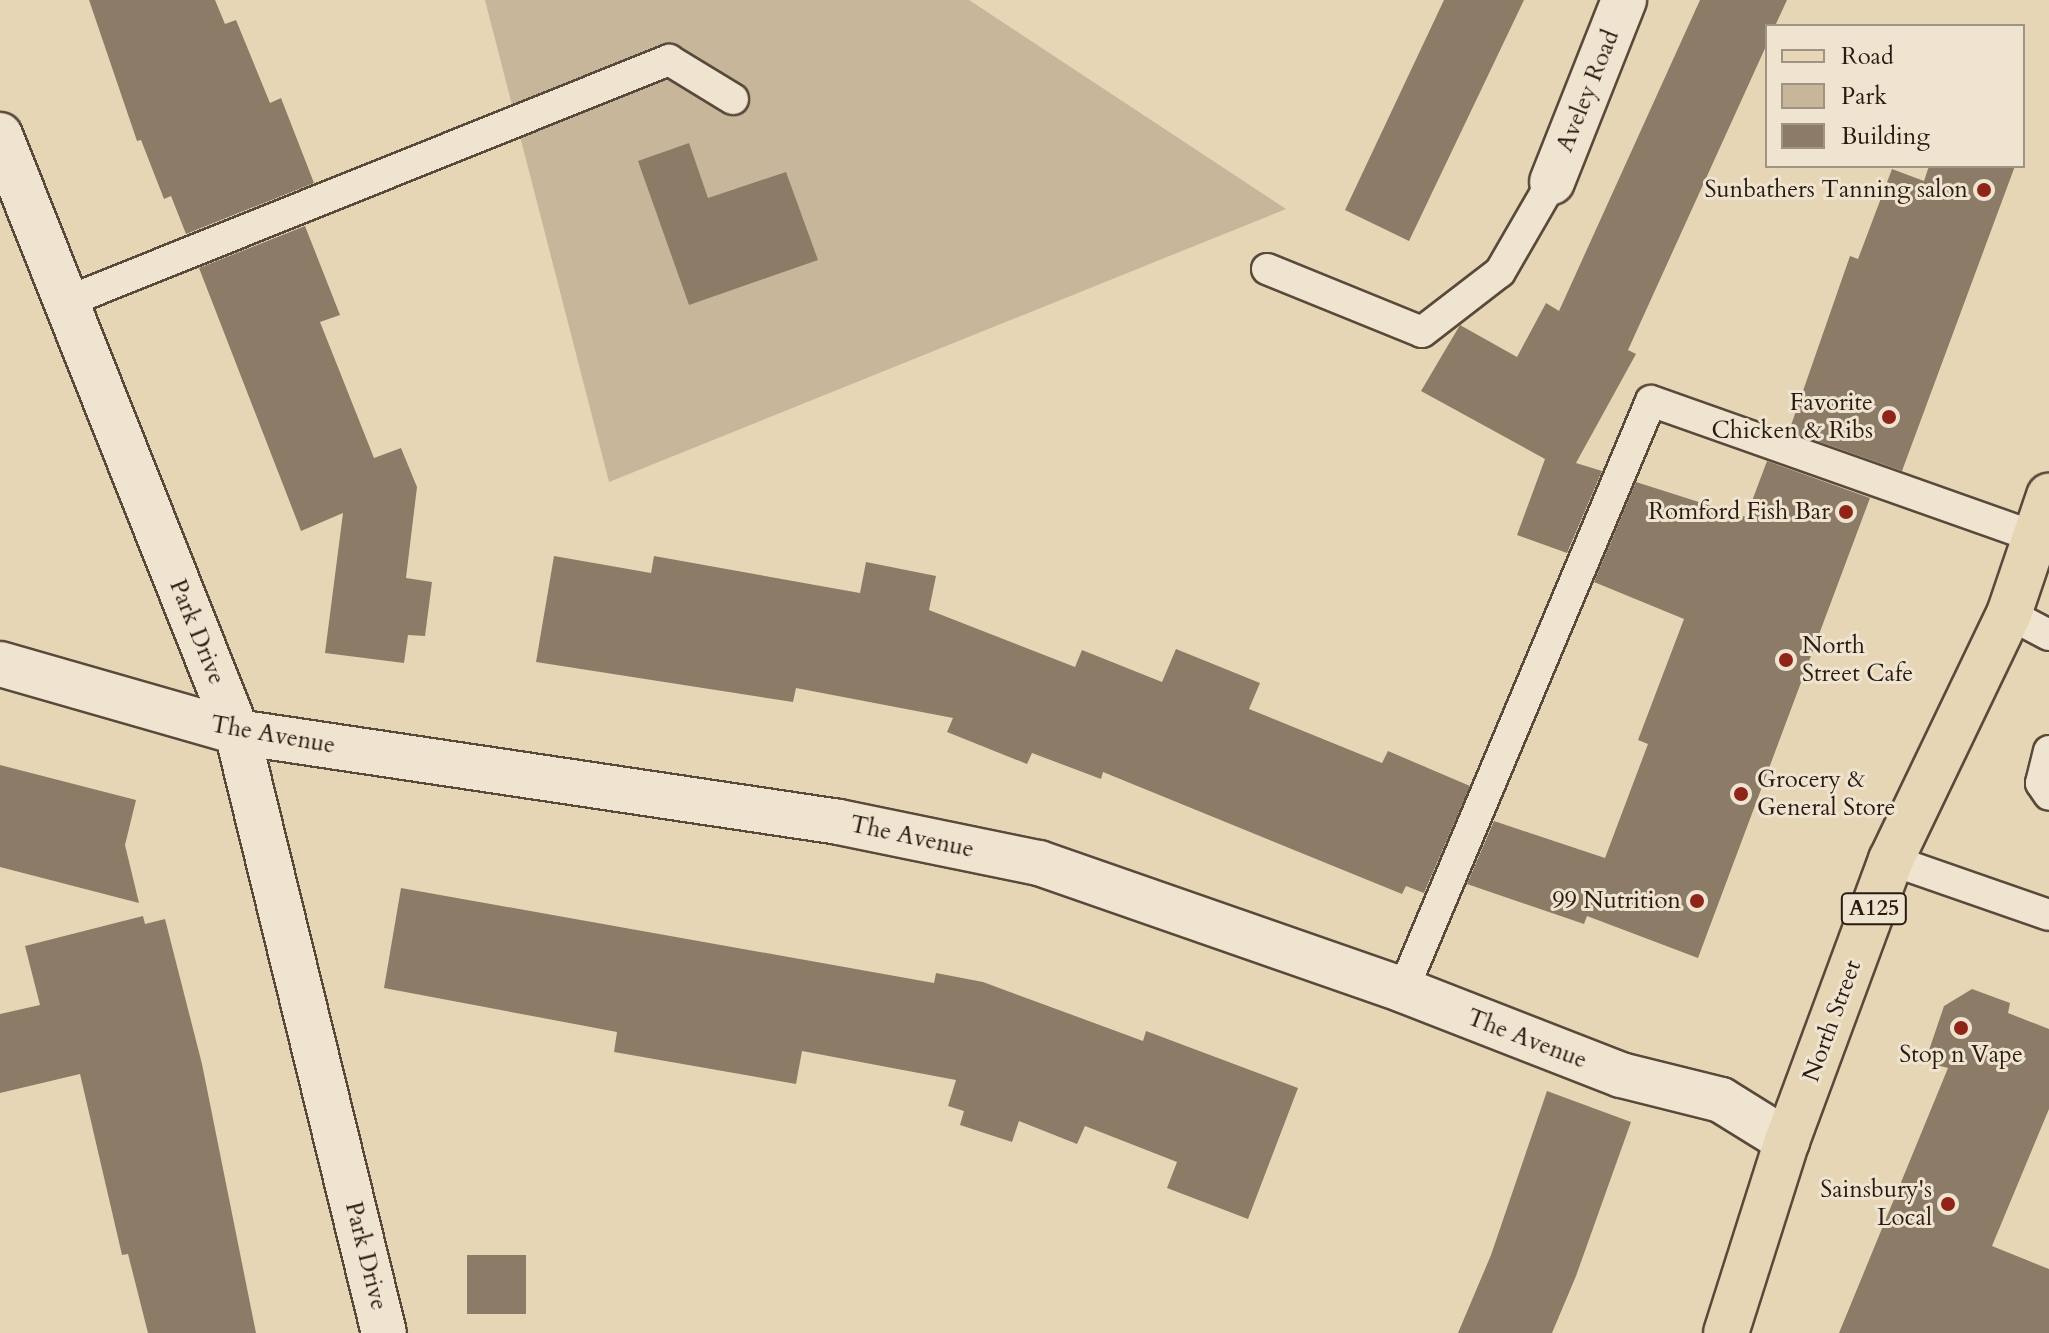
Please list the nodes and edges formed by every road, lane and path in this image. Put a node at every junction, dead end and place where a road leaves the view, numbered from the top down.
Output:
1 (1624, 0) edge
2 (733, 99) dead end
3 (0, 135) edge
4 (1552, 182) joint
5 (1267, 269) dead end
6 (66, 302) junction
7 (2049, 496) edge
8 (2033, 536) junction
9 (2009, 614) junction
10 (2049, 635) edge
11 (0, 664) edge
12 (237, 732) junction
13 (2049, 751) edge
14 (2049, 795) edge
15 (1891, 860) junction
16 (2049, 915) edge
17 (1403, 990) junction
18 (1787, 1141) junction
19 (384, 1333) edge
20 (1726, 1333) edge

1 - 4 street, Aveley Road
2 - 6 lane
3 - 6 street, Park Drive
4 - 5 lane
6 - 12 street, Park Drive
7 - 8 main road, North Street / A125
8 - 9 main road, North Street / A125
8 - 17 lane
9 - 10 lane
9 - 15 main road, North Street / A125
11 - 12 street, The Avenue
12 - 17 street, The Avenue
12 - 19 street, Park Drive
13 - 14 lane
15 - 16 lane
15 - 18 main road, North Street / A125
17 - 18 street, The Avenue
18 - 20 main road, North Street / A125

